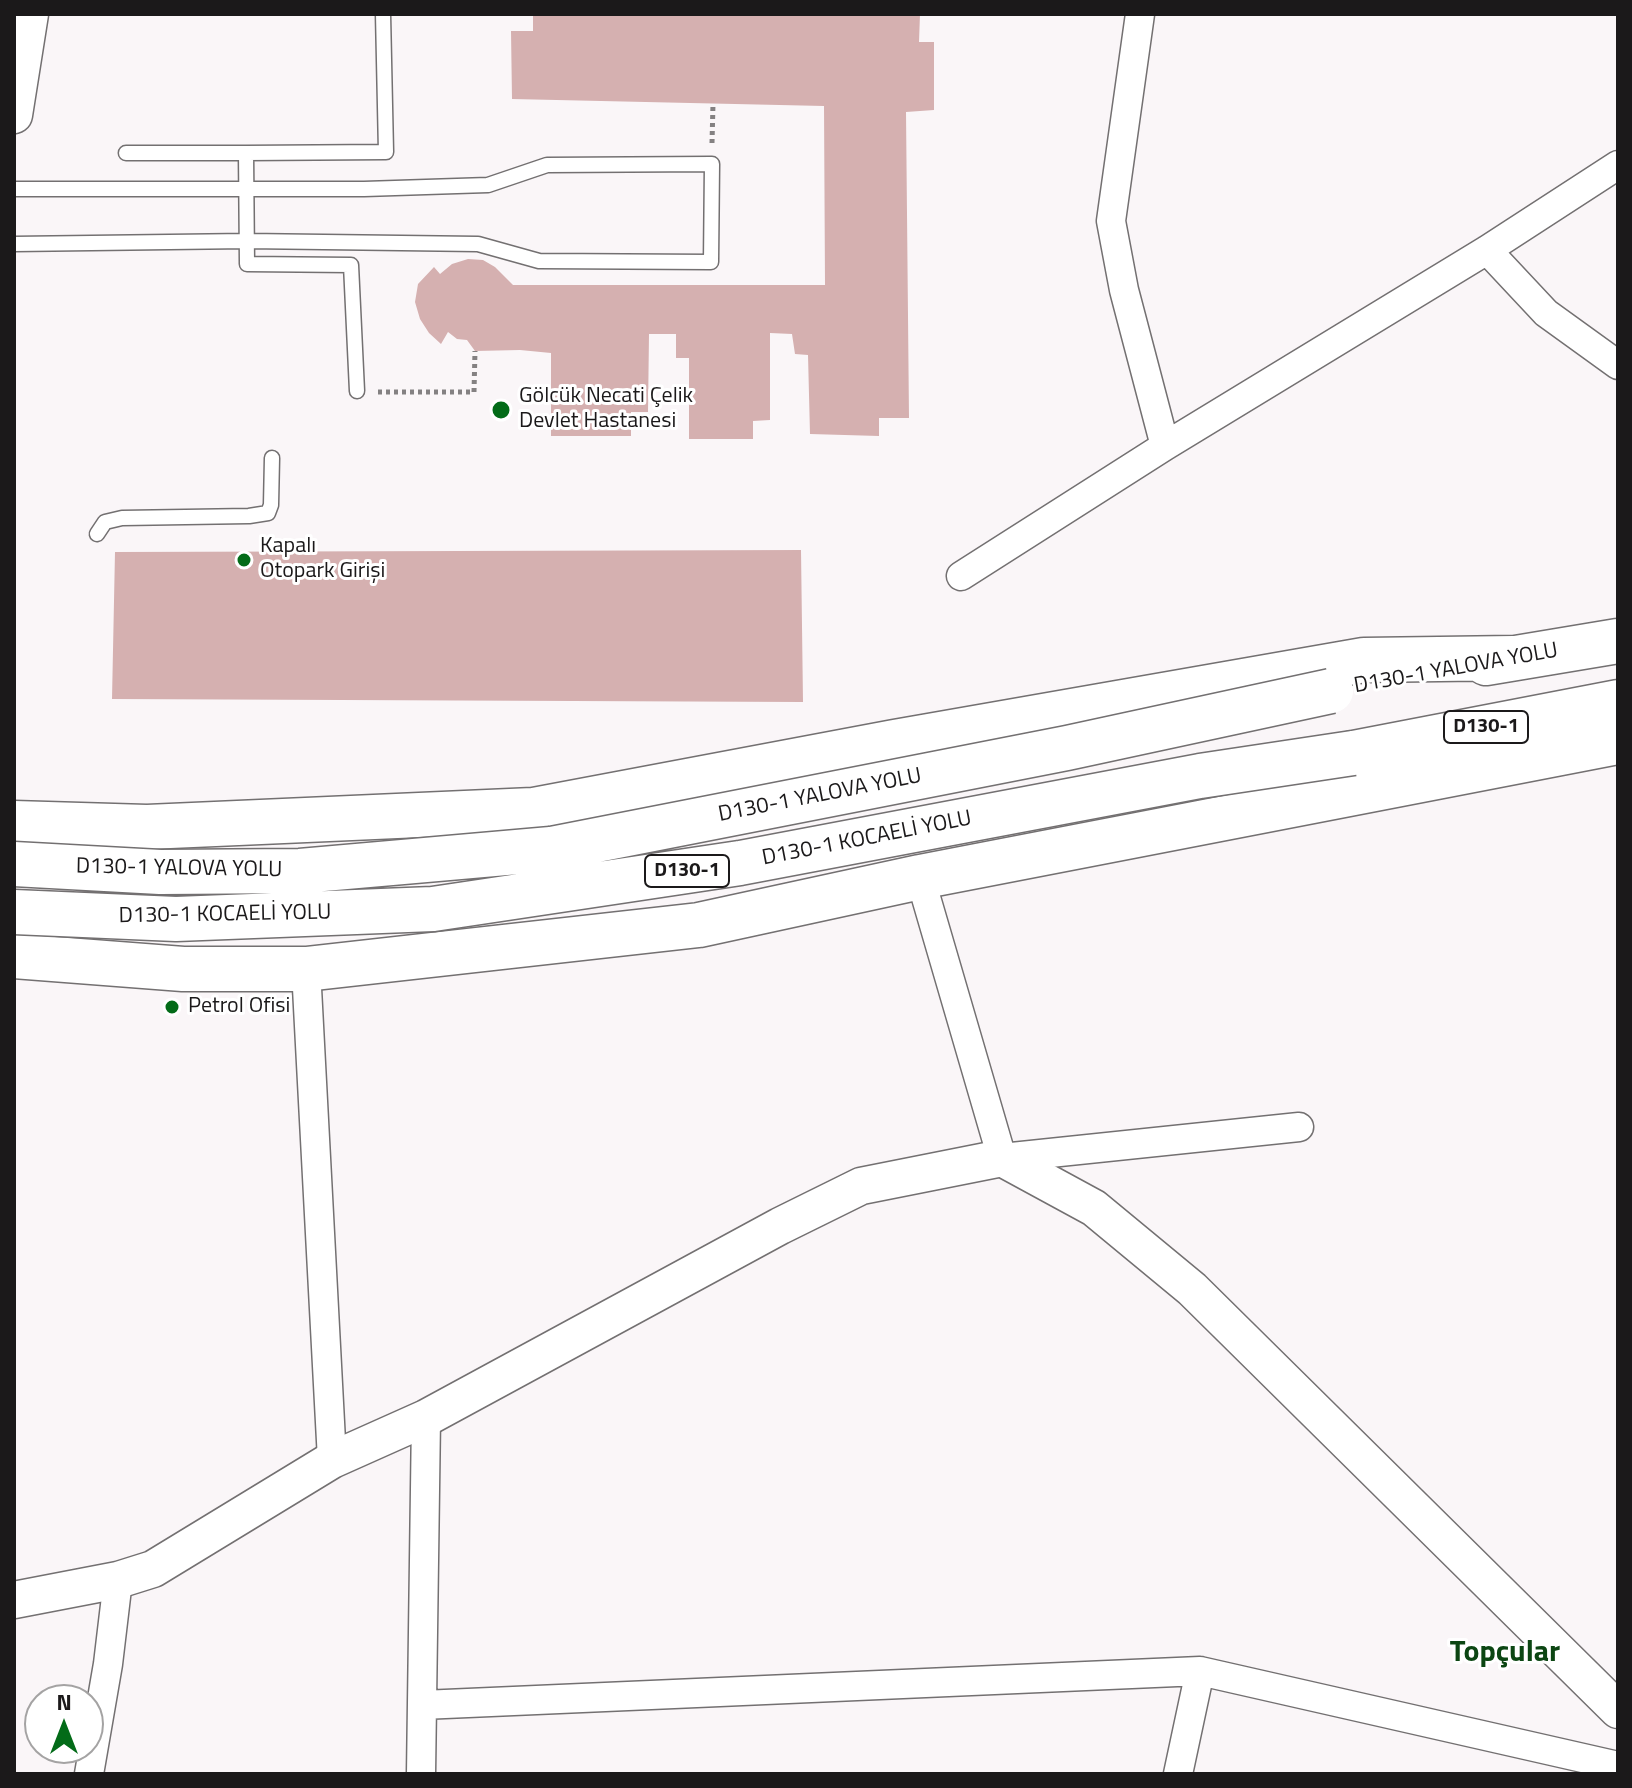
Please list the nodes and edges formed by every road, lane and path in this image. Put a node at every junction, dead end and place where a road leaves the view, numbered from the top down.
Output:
1 (30, 14) edge
2 (1140, 14) edge
3 (383, 21) edge
4 (713, 104) dead end
5 (14, 115) edge
6 (126, 153) dead end
7 (246, 153) junction
8 (712, 164) junction
9 (1618, 165) edge
10 (14, 189) edge
11 (247, 189) junction
12 (247, 241) junction
13 (14, 244) edge
14 (1487, 250) junction
15 (475, 351) dead end
16 (1618, 365) edge
17 (357, 391) joint
18 (1165, 446) junction
19 (272, 458) dead end
20 (97, 534) dead end
21 (961, 576) dead end
22 (1618, 641) edge
23 (1514, 658) junction
24 (1618, 702) edge
25 (1618, 742) edge
26 (14, 823) edge
27 (160, 827) junction
28 (14, 864) edge
29 (14, 874) edge
30 (920, 877) junction
31 (14, 909) edge
32 (14, 956) edge
33 (144, 966) junction
34 (306, 969) junction
35 (1299, 1127) dead end
36 (1002, 1158) junction
37 (426, 1418) junction
38 (332, 1460) junction
39 (118, 1580) junction
40 (14, 1600) edge
41 (1200, 1671) junction
42 (422, 1705) junction
43 (1618, 1710) edge
44 (1618, 1766) edge
45 (89, 1774) edge
46 (421, 1774) edge
47 (1178, 1774) edge

1 - 5 street
2 - 18 street
3 - 7 lane
4 - 8 path
6 - 7 lane
7 - 11 lane
8 - 11 lane
8 - 12 lane
9 - 14 street
10 - 11 lane
11 - 12 lane
12 - 13 lane
12 - 17 lane
14 - 16 street
14 - 18 street
15 - 17 path
18 - 21 street
19 - 20 lane
22 - 23 highway, D130-1 YALOVA YOLU / D130-1
23 - 27 highway
23 - 28 highway, D130-1 YALOVA YOLU / D130-1, bridge
24 - 31 highway, D130-1 KOCAELİ YOLU / D130-1, bridge
25 - 30 highway
26 - 27 highway
27 - 33 highway
29 - 31 highway
30 - 34 highway
30 - 36 street
32 - 33 highway
33 - 34 highway
34 - 38 street
35 - 36 street
36 - 37 street
36 - 43 street
37 - 38 street
37 - 42 street
38 - 39 street
39 - 40 street
39 - 45 street
41 - 42 street
41 - 44 street
41 - 47 street
42 - 46 street

